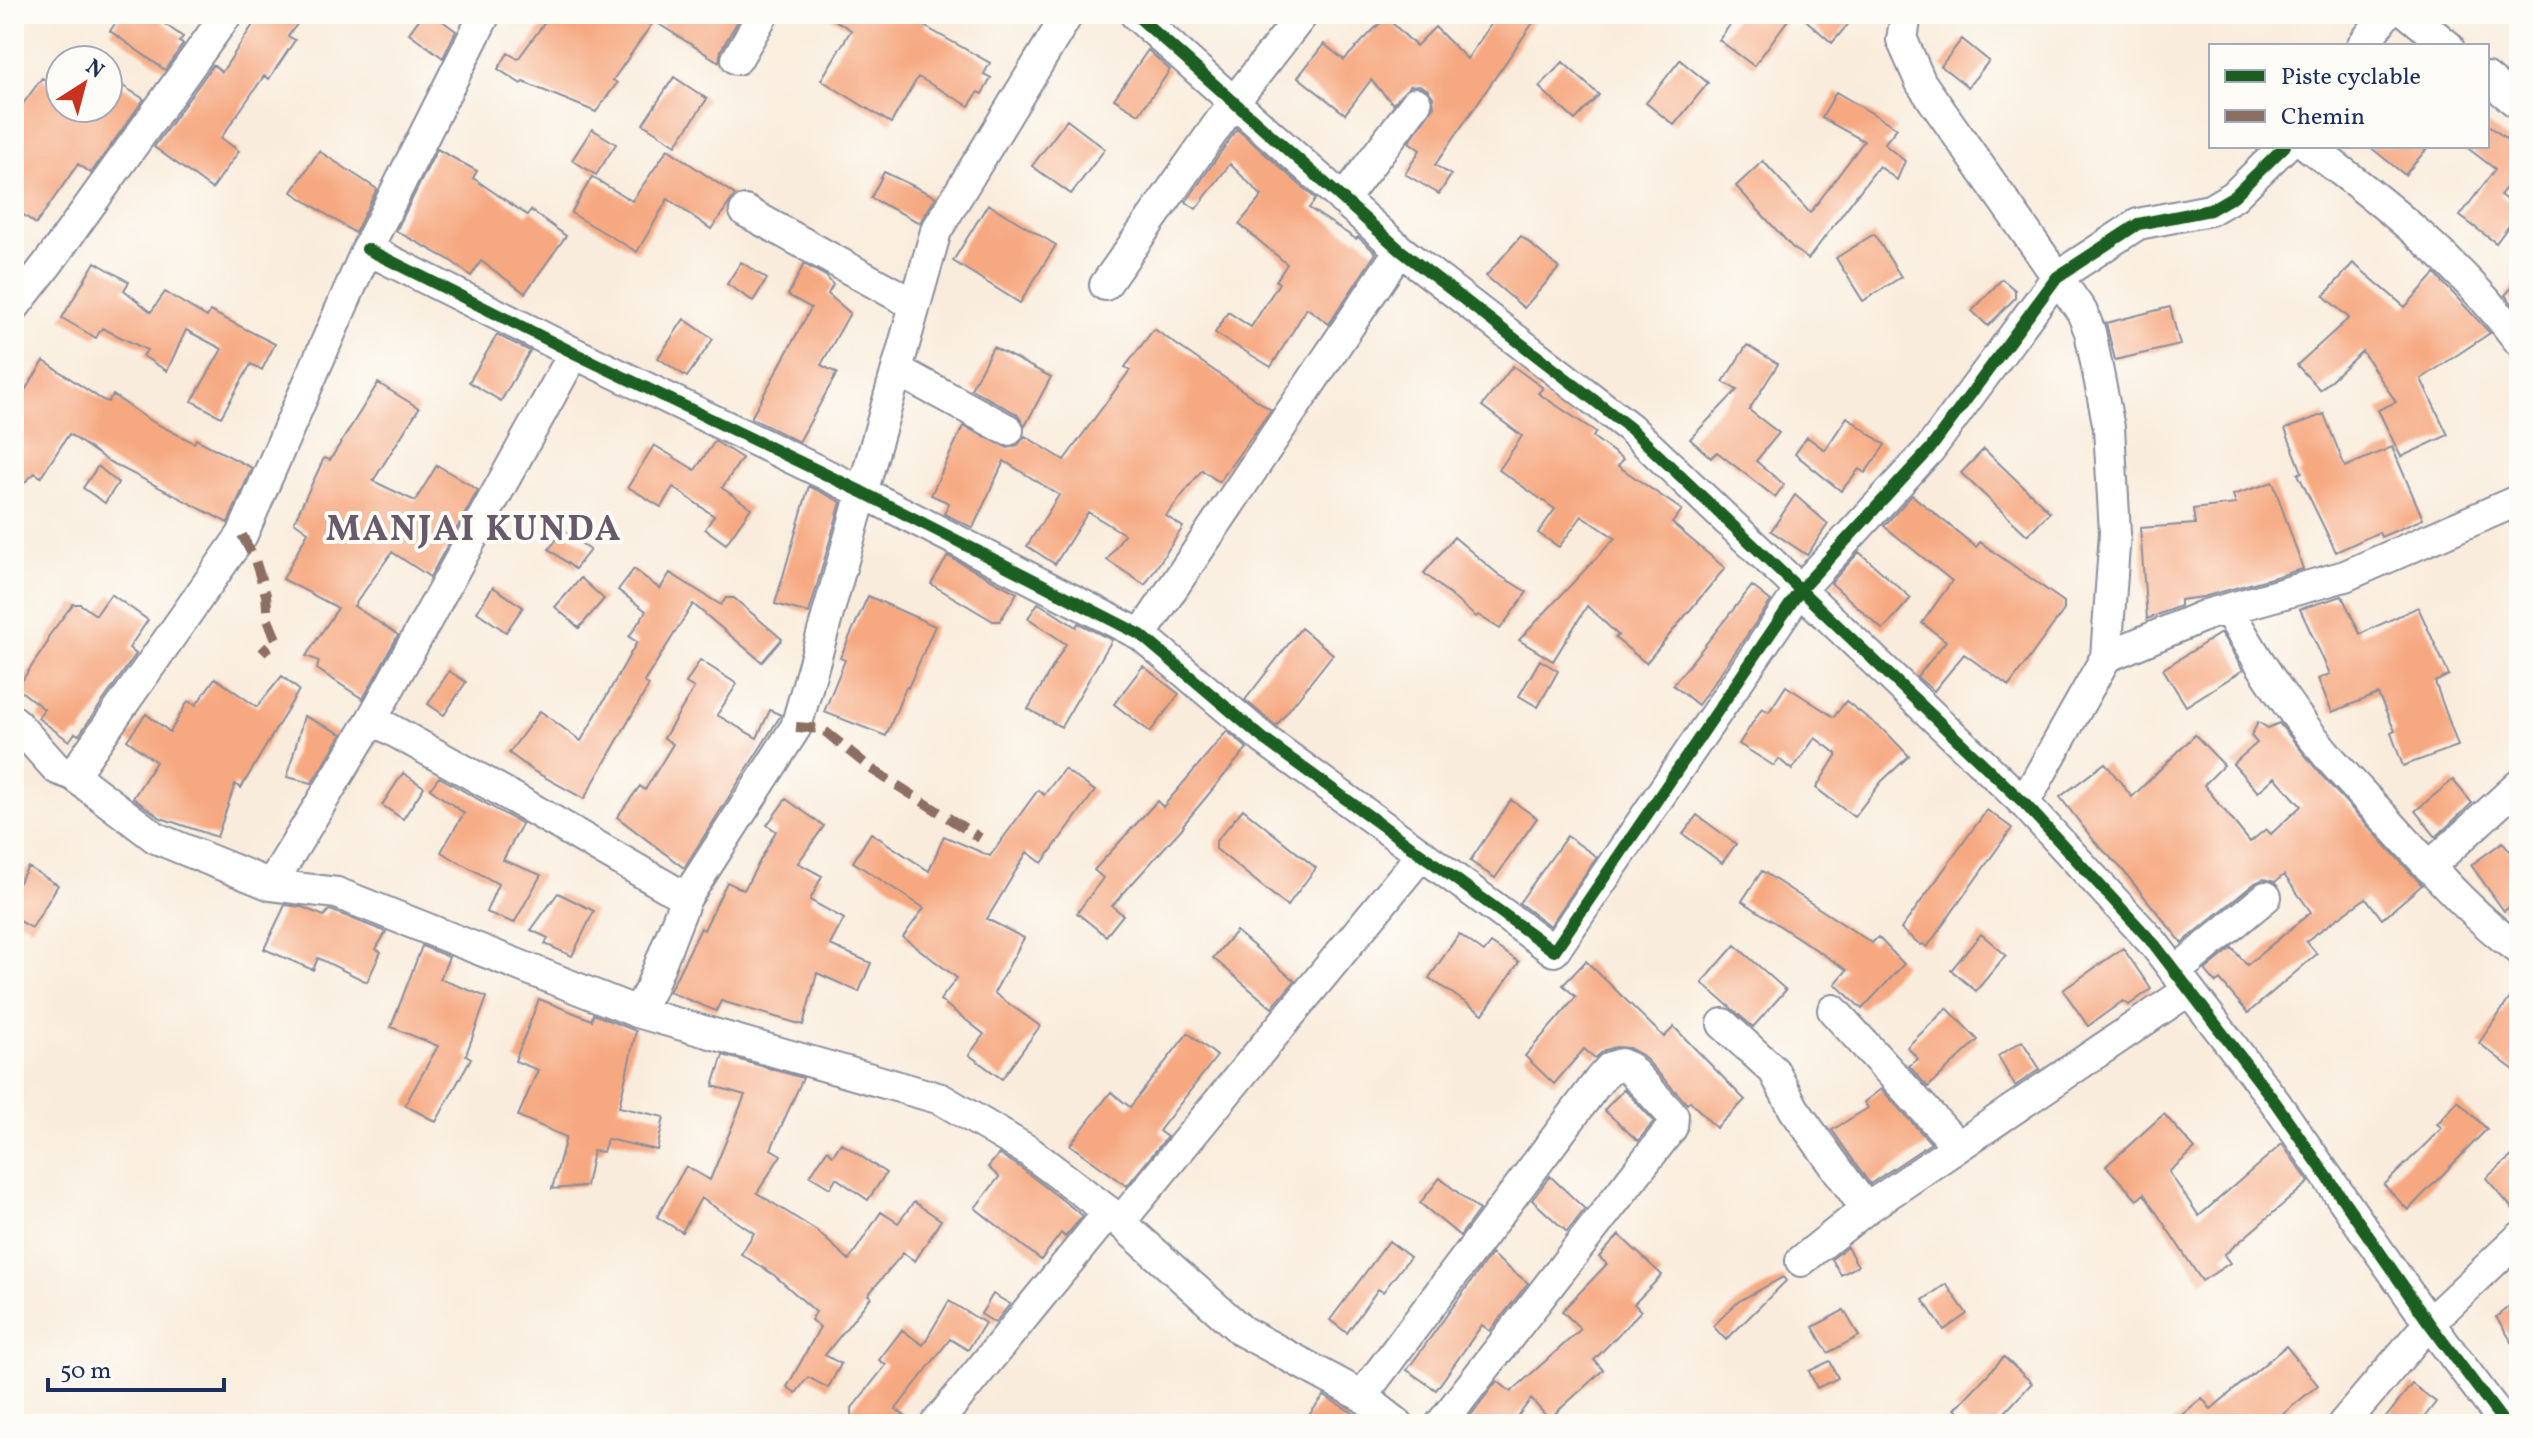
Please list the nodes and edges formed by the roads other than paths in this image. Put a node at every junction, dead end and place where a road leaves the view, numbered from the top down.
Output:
1 (227, 14) edge
2 (485, 14) edge
3 (763, 14) edge
4 (1068, 14) edge
5 (1135, 14) edge
6 (1303, 14) edge
7 (1906, 14) edge
8 (2386, 14) edge
9 (2409, 14) edge
10 (2364, 44) edge
11 (2446, 44) edge
12 (737, 59) dead end
13 (2489, 80) edge
14 (2516, 102) dead end
15 (1233, 103) junction
16 (1416, 103) dead end
17 (2283, 148) edge
18 (2311, 148) edge
19 (1343, 200) junction
20 (745, 211) dead end
21 (367, 249) junction
22 (1400, 250) junction
23 (2057, 277) junction
24 (1105, 285) dead end
25 (915, 305) junction
26 (14, 307) edge
27 (2519, 341) edge
28 (574, 353) junction
29 (897, 370) junction
30 (1008, 430) dead end
31 (862, 492) junction
32 (2519, 500) edge
33 (1800, 590) junction
34 (2228, 609) junction
35 (1141, 635) junction
36 (2106, 657) junction
37 (372, 719) junction
38 (14, 721) edge
39 (14, 756) edge
40 (65, 772) junction
41 (2519, 785) edge
42 (2024, 803) junction
43 (1422, 854) junction
44 (2429, 867) junction
45 (271, 885) junction
46 (2266, 897) dead end
47 (686, 898) junction
48 (2519, 950) edge
49 (2182, 981) junction
50 (1833, 1010) dead end
51 (637, 1012) junction
52 (1723, 1024) dead end
53 (1958, 1146) junction
54 (1866, 1209) junction
55 (1114, 1217) junction
56 (2519, 1238) edge
57 (1801, 1261) dead end
58 (2429, 1323) junction
59 (1362, 1396) junction
60 (936, 1424) edge
61 (1398, 1424) edge
62 (1441, 1424) edge
63 (2343, 1424) edge
64 (2505, 1424) edge

1 - 26 street
2 - 21 street
3 - 12 street
4 - 25 street
5 - 15 street
6 - 15 street
7 - 23 street
8 - 10 street
9 - 11 street
13 - 14 street
15 - 19 street
15 - 24 street
16 - 19 street
17 - 23 street
18 - 27 street
19 - 22 street
20 - 25 street
21 - 28 street
21 - 40 street
22 - 33 street
22 - 35 street
23 - 33 street
23 - 36 street
25 - 29 street
28 - 31 street
28 - 37 street
29 - 30 street
29 - 31 street
31 - 35 street
31 - 47 street
32 - 34 street
33 - 42 street
33 - 43 street
34 - 36 street
34 - 44 street
35 - 43 street
36 - 42 street
37 - 45 street
37 - 47 street
38 - 40 street
39 - 40 street
40 - 45 street
41 - 44 street
42 - 49 street
43 - 55 street
44 - 48 street
45 - 51 street
46 - 49 street
47 - 51 street
49 - 53 street
49 - 58 street
50 - 53 street
51 - 55 street
52 - 54 street
53 - 54 street
54 - 57 street
55 - 59 street
55 - 60 street
56 - 58 street
58 - 63 street
58 - 64 street
59 - 61 street
59 - 62 street

